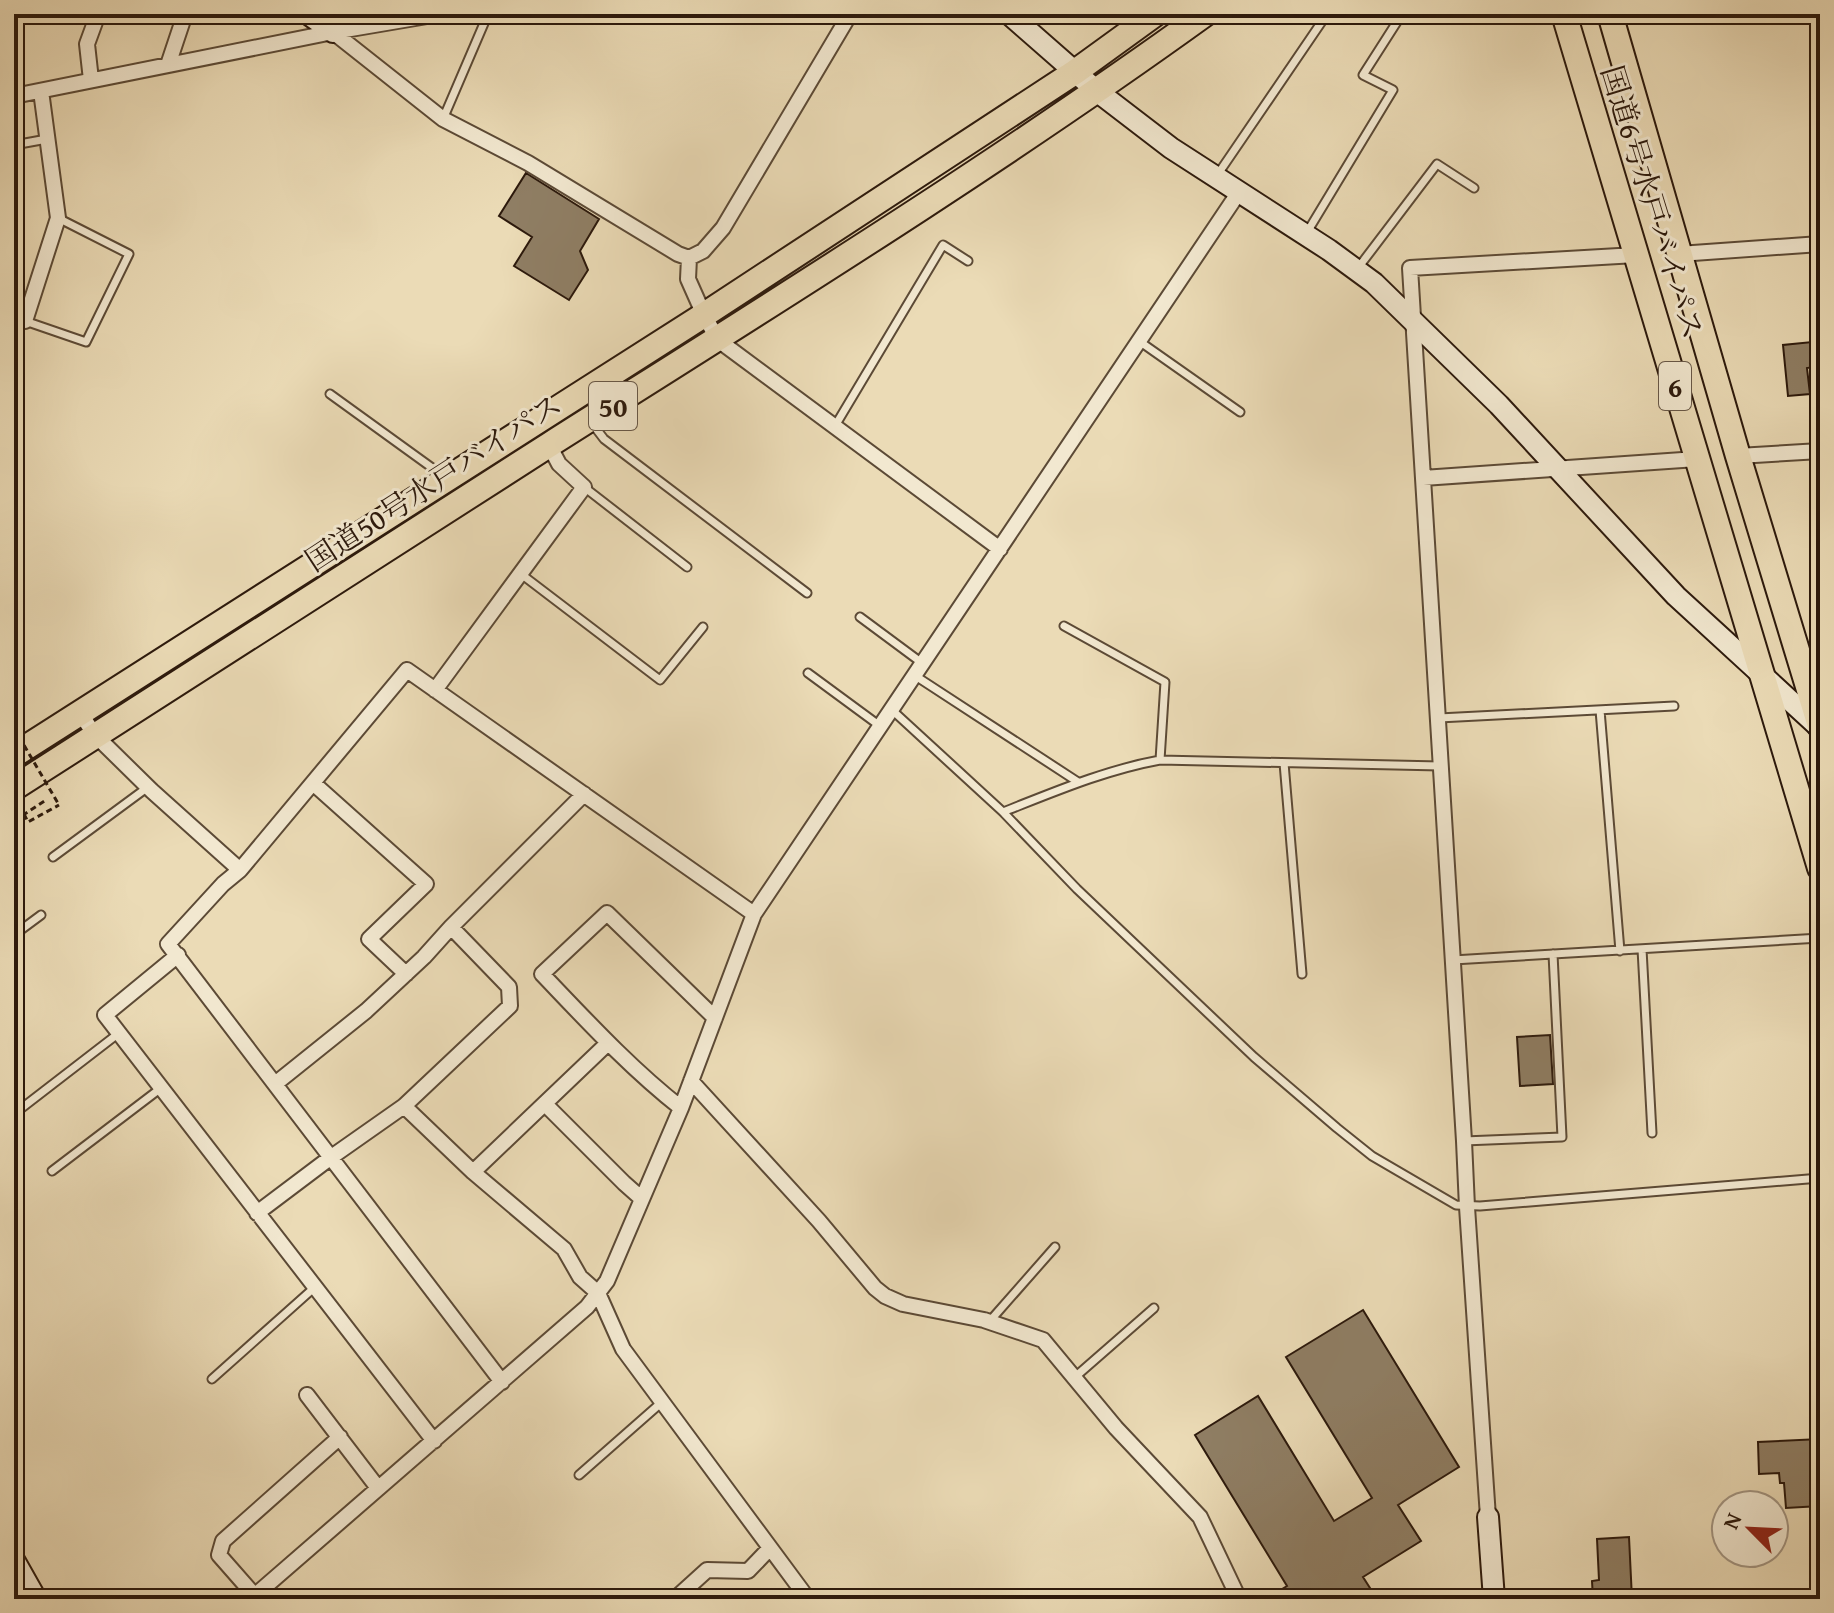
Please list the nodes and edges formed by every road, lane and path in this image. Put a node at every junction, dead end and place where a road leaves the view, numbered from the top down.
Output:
1 (98, 14) edge
2 (185, 14) edge
3 (308, 14) edge
4 (439, 14) edge
5 (488, 14) edge
6 (850, 14) edge
7 (1009, 14) edge
8 (1155, 14) edge
9 (1205, 14) edge
10 (1327, 14) edge
11 (1402, 14) edge
12 (1564, 14) edge
13 (1610, 14) edge
14 (333, 32) junction
15 (168, 65) junction
16 (1075, 72) junction
17 (91, 80) junction
18 (41, 91) junction
19 (1098, 92) junction
20 (14, 96) edge
21 (443, 119) junction
22 (48, 139) junction
23 (14, 145) edge
24 (1217, 177) junction
25 (1474, 188) dead end
26 (1239, 192) junction
27 (58, 218) junction
28 (1305, 235) junction
29 (1820, 244) edge
30 (1679, 254) junction
31 (1636, 255) junction
32 (689, 258) junction
33 (968, 261) dead end
34 (1356, 270) junction
35 (704, 315) junction
36 (1412, 319) junction
37 (20, 320) edge
38 (718, 340) junction
39 (1139, 341) junction
40 (330, 394) dead end
41 (1240, 412) dead end
42 (590, 420) junction
43 (835, 426) junction
44 (549, 445) junction
45 (1820, 451) edge
46 (1738, 456) junction
47 (1697, 459) junction
48 (1558, 469) junction
49 (1423, 478) junction
50 (447, 479) junction
51 (584, 487) junction
52 (1000, 549) junction
53 (687, 567) dead end
54 (521, 574) junction
55 (807, 593) dead end
56 (860, 617) dead end
57 (1064, 626) dead end
58 (703, 627) dead end
59 (918, 669) junction
60 (808, 673) dead end
61 (1762, 677) junction
62 (435, 690) junction
63 (1674, 706) dead end
64 (892, 710) junction
65 (1600, 710) junction
66 (80, 713) junction
67 (1439, 718) junction
68 (880, 726) junction
69 (1820, 727) edge
70 (14, 728) edge
71 (95, 735) junction
72 (14, 755) edge
73 (1160, 760) junction
74 (1284, 763) junction
75 (1440, 766) junction
76 (1078, 782) junction
77 (313, 783) junction
78 (148, 787) junction
79 (14, 788) edge
80 (584, 794) junction
81 (46, 800) dead end
82 (1003, 812) junction
83 (24, 814) junction
84 (14, 821) edge
85 (53, 857) dead end
86 (1820, 868) edge
87 (240, 870) junction
88 (754, 914) junction
89 (41, 915) dead end
90 (451, 927) junction
91 (14, 935) edge
92 (1820, 938) edge
93 (1642, 949) junction
94 (1620, 951) junction
95 (1553, 954) junction
96 (178, 955) junction
97 (1453, 960) junction
98 (406, 974) junction
99 (1302, 974) dead end
100 (715, 1018) junction
101 (119, 1033) junction
102 (608, 1043) junction
103 (691, 1081) junction
104 (275, 1084) junction
105 (161, 1088) junction
106 (546, 1105) junction
107 (404, 1106) junction
108 (681, 1108) junction
109 (14, 1114) edge
110 (1652, 1133) dead end
111 (1464, 1141) junction
112 (330, 1158) junction
113 (52, 1171) dead end
114 (473, 1172) junction
115 (1820, 1178) edge
116 (642, 1199) junction
117 (1467, 1207) junction
118 (257, 1213) junction
119 (1055, 1247) dead end
120 (315, 1287) junction
121 (598, 1293) junction
122 (1154, 1308) dead end
123 (989, 1322) junction
124 (1075, 1377) junction
125 (212, 1379) dead end
126 (502, 1382) junction
127 (307, 1395) dead end
128 (663, 1401) junction
129 (340, 1437) junction
130 (434, 1441) junction
131 (579, 1475) dead end
132 (378, 1488) junction
133 (1488, 1517) joint
134 (770, 1548) junction
135 (14, 1560) edge
136 (253, 1597) edge
137 (36, 1599) edge
138 (675, 1599) edge
139 (808, 1599) edge
140 (1239, 1599) edge
141 (1494, 1599) edge

1 - 17 street
2 - 15 street
3 - 14 street
4 - 14 street
5 - 21 lane
6 - 32 street
7 - 16 street
8 - 16 highway, 国道50号水戸バイパス / 50
9 - 19 highway, 国道50号水戸バイパス / 50
10 - 24 lane
11 - 28 lane
12 - 31 highway, 国道6号水戸バイパス / 6
13 - 30 highway, 国道6号水戸バイパス / 6
14 - 15 street
14 - 21 street
15 - 17 street
16 - 19 street
16 - 35 highway, 国道50号水戸バイパス / 50
17 - 18 street
18 - 20 street
18 - 22 street
19 - 24 street
19 - 38 highway, 国道50号水戸バイパス / 50
21 - 32 street
22 - 23 lane
22 - 27 street
24 - 26 street
25 - 34 lane
26 - 28 street
26 - 39 street
27 - 37 street
27 - 37 lane
28 - 34 street
29 - 30 street
30 - 46 highway, 国道6号水戸バイパス / 6
31 - 36 street
31 - 47 highway, 国道6号水戸バイパス / 6
32 - 35 street
33 - 43 lane
34 - 36 street
35 - 38 street
35 - 50 highway, 国道50号水戸バイパス / 50
36 - 48 street
36 - 49 street
38 - 42 highway, 国道50号水戸バイパス / 50
38 - 43 street
39 - 41 lane
39 - 52 street
40 - 50 lane
42 - 44 highway, 国道50号水戸バイパス / 50
42 - 55 lane
43 - 52 street
44 - 51 street
44 - 71 highway, 国道50号水戸バイパス / 50
45 - 46 street
46 - 69 highway, 国道6号水戸バイパス / 6
47 - 48 street
47 - 61 highway, 国道6号水戸バイパス / 6
48 - 49 street
48 - 61 street
49 - 67 street
50 - 66 highway, 国道50号水戸バイパス / 50
51 - 53 lane
51 - 54 street
52 - 59 street
54 - 58 lane
54 - 62 street
56 - 59 lane
57 - 73 lane
59 - 64 street
59 - 76 lane
60 - 68 lane
61 - 69 street
61 - 86 highway, 国道6号水戸バイパス / 6
62 - 77 street
62 - 80 street
63 - 65 lane
64 - 68 street
64 - 82 lane
65 - 67 lane
65 - 94 lane
66 - 71 street
66 - 72 highway, 国道50号水戸バイパス / 50
67 - 75 street
68 - 88 street
70 - 83 path, bridge
71 - 78 street
71 - 79 highway, 国道50号水戸バイパス / 50
73 - 74 lane
73 - 76 lane
74 - 75 lane
74 - 99 lane
75 - 97 street
76 - 82 lane
77 - 87 street
77 - 98 street
78 - 85 lane
78 - 87 street
80 - 88 street
80 - 90 street
81 - 83 path
82 - 117 lane
83 - 84 path
87 - 96 street
88 - 100 street
89 - 91 lane
90 - 98 street
90 - 107 street
92 - 93 lane
93 - 94 lane
93 - 110 lane
94 - 95 lane
95 - 97 lane
95 - 111 lane
96 - 101 street
96 - 104 street
97 - 111 street
98 - 104 street
100 - 102 street
100 - 103 street
101 - 105 street
101 - 109 lane
102 - 106 street
102 - 108 street
103 - 108 street
103 - 123 street
104 - 112 street
105 - 113 lane
105 - 118 street
106 - 114 street
106 - 116 street
107 - 112 street
107 - 114 street
108 - 116 street
111 - 117 street
112 - 118 street
112 - 126 street
114 - 121 street
115 - 117 lane
116 - 121 street
117 - 133 street
118 - 120 street
119 - 123 lane
120 - 125 lane
120 - 130 street
121 - 126 street
121 - 128 street
122 - 124 lane
123 - 124 street
124 - 140 street
126 - 130 street
127 - 129 street
128 - 131 lane
128 - 134 street
129 - 132 street
129 - 136 street
130 - 132 street
132 - 136 street
133 - 141 street
134 - 138 street
134 - 139 street
135 - 137 street

